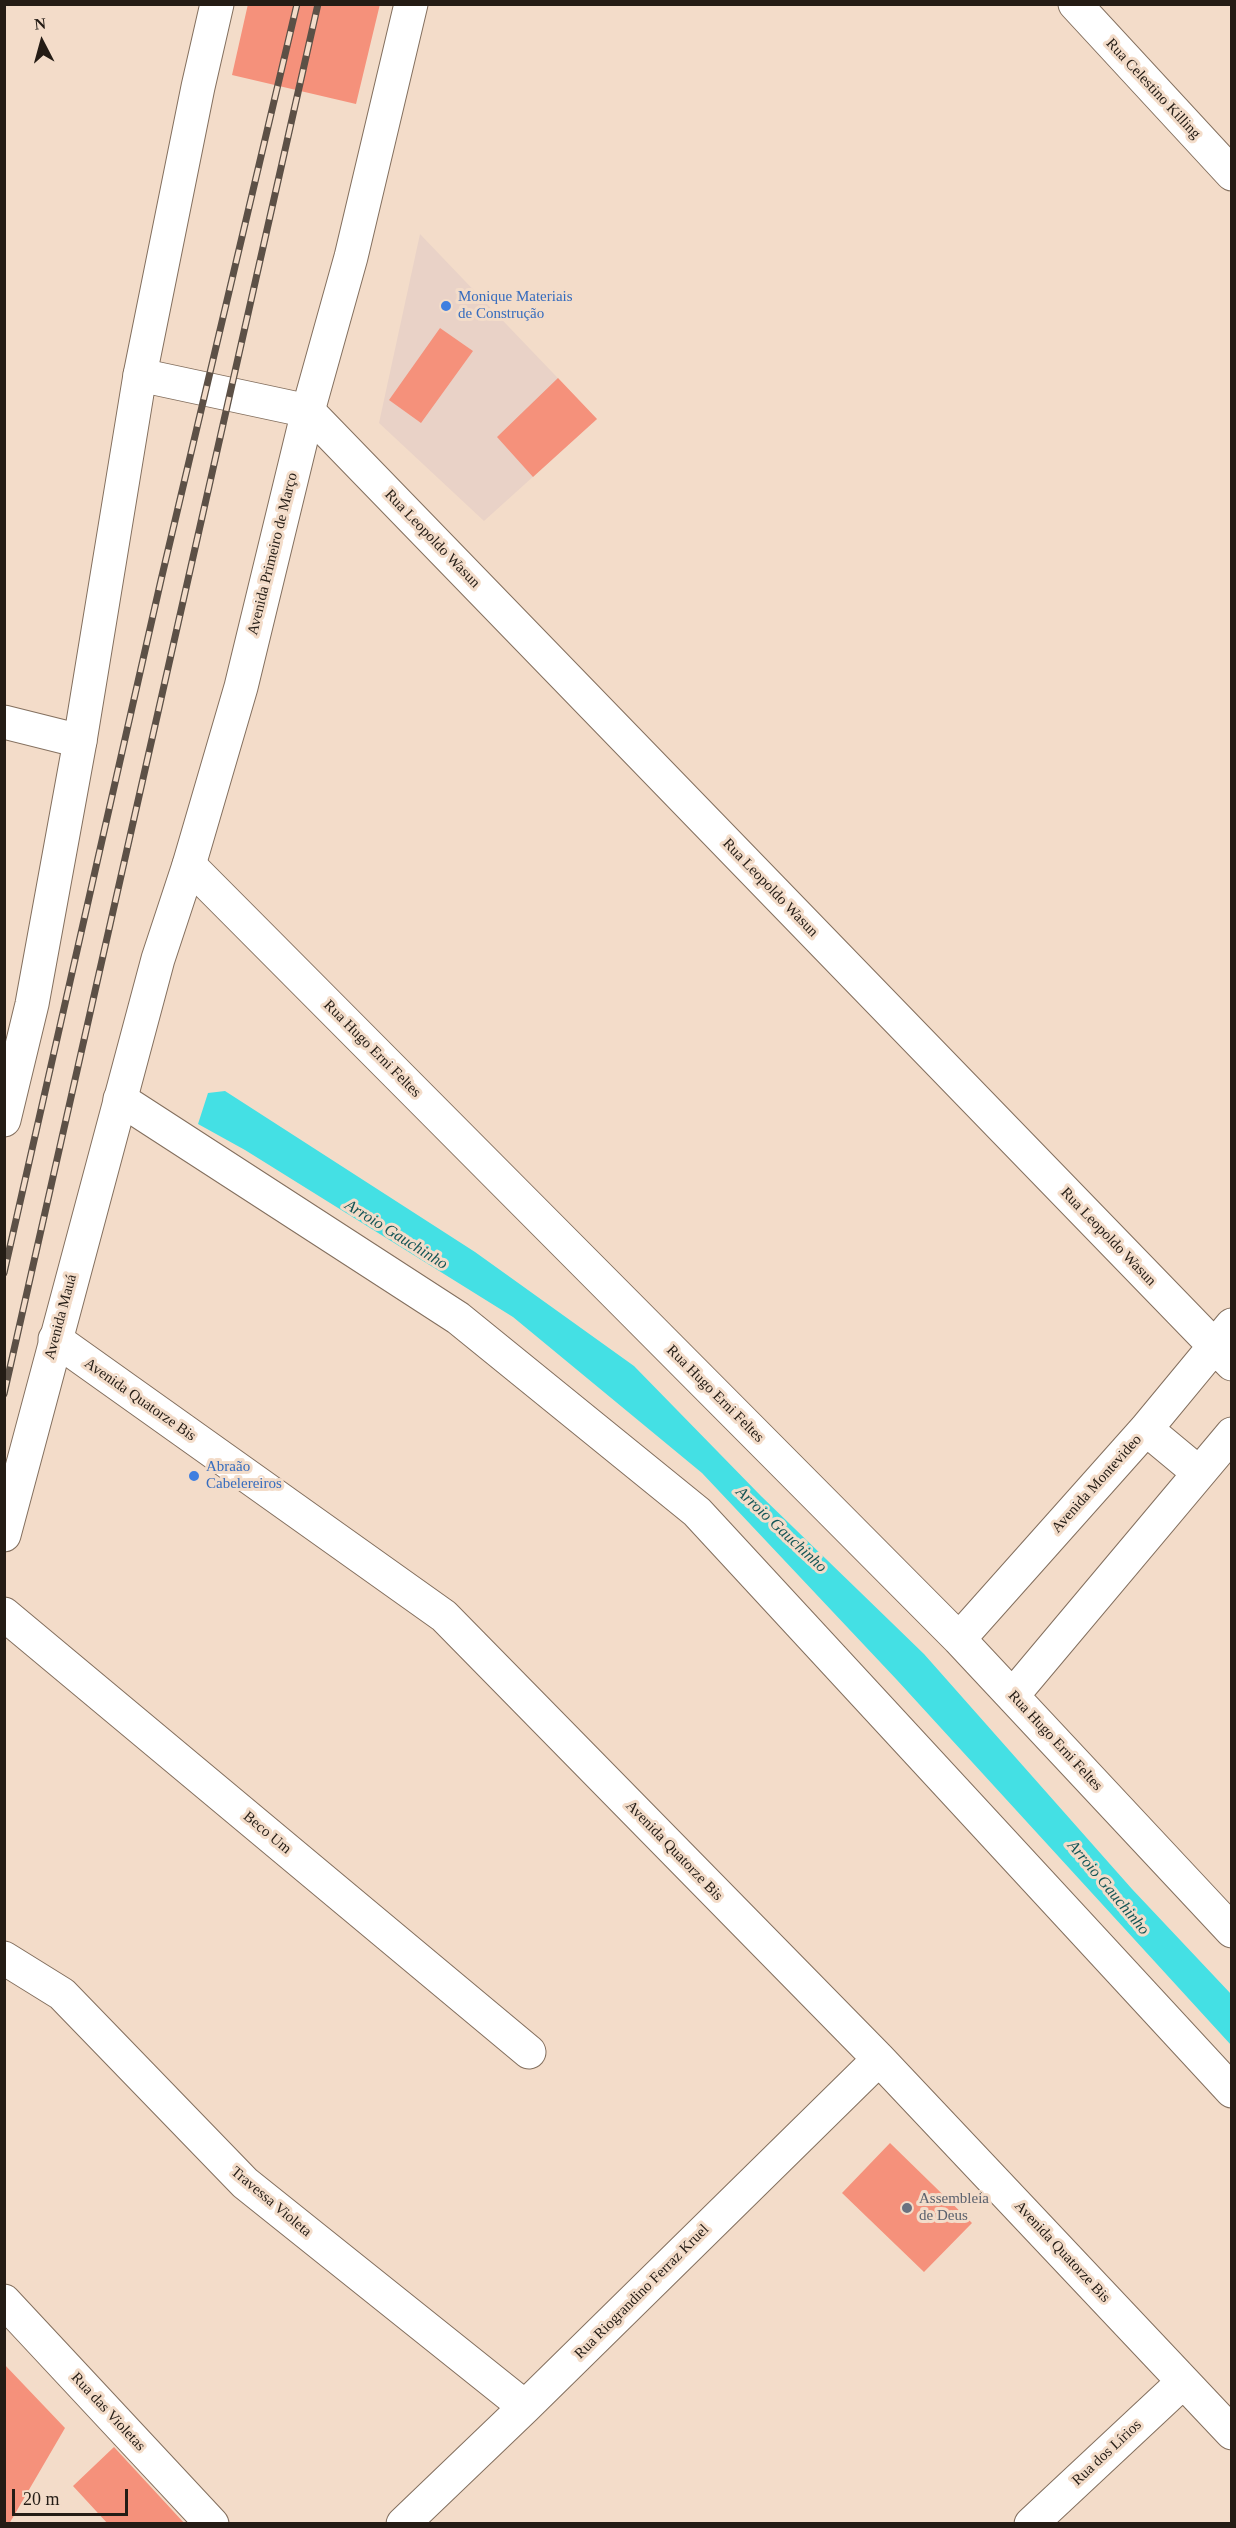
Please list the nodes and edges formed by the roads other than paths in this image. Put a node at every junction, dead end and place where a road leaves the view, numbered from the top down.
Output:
1 (217, 4) edge
2 (411, 4) edge
3 (1074, 4) edge
4 (1232, 174) edge
5 (140, 375) junction
6 (308, 411) junction
7 (4, 722) edge
8 (80, 741) junction
9 (189, 865) junction
10 (120, 1099) junction
11 (4, 1119) edge
12 (55, 1339) junction
13 (1226, 1345) edge
14 (1146, 1429) junction
15 (1232, 1434) edge
16 (1198, 1473) junction
17 (4, 1535) edge
18 (4, 1614) edge
19 (959, 1639) junction
20 (1013, 1695) junction
21 (1232, 1931) edge
22 (4, 1958) edge
23 (529, 2052) dead end
24 (879, 2059) junction
25 (1232, 2091) edge
26 (4, 2301) edge
27 (1184, 2382) junction
28 (525, 2407) junction
29 (1232, 2433) edge
30 (213, 2523) edge
31 (403, 2523) edge
32 (1031, 2523) edge

1 - 5 street
2 - 6 street, Avenida Primeiro de Março
3 - 4 street, Rua Celestino Killing
5 - 6 street
5 - 8 street
6 - 9 street, Avenida Primeiro de Março
6 - 13 street, Rua Leopoldo Wasun
7 - 8 street
8 - 11 street
9 - 10 street, Avenida Primeiro de Março
9 - 19 street, Rua Hugo Erni Feltes
10 - 12 street, Avenida Mauá
10 - 25 street
12 - 17 street, Avenida Mauá
12 - 24 street, Avenida Quatorze Bis
13 - 14 street, Avenida Montevideo
14 - 16 street
14 - 19 street, Avenida Montevideo
15 - 16 street
16 - 20 street
18 - 23 street, Beco Um
19 - 20 street, Rua Hugo Erni Feltes
20 - 21 street, Rua Hugo Erni Feltes
22 - 28 street, Travessa Violeta
24 - 27 street, Avenida Quatorze Bis
24 - 28 street, Rua Riograndino Ferraz Kruel
26 - 30 street, Rua das Violetas
27 - 29 street, Avenida Quatorze Bis
27 - 32 street, Rua dos Lírios
28 - 31 street, Rua Riograndino Ferraz Kruel

